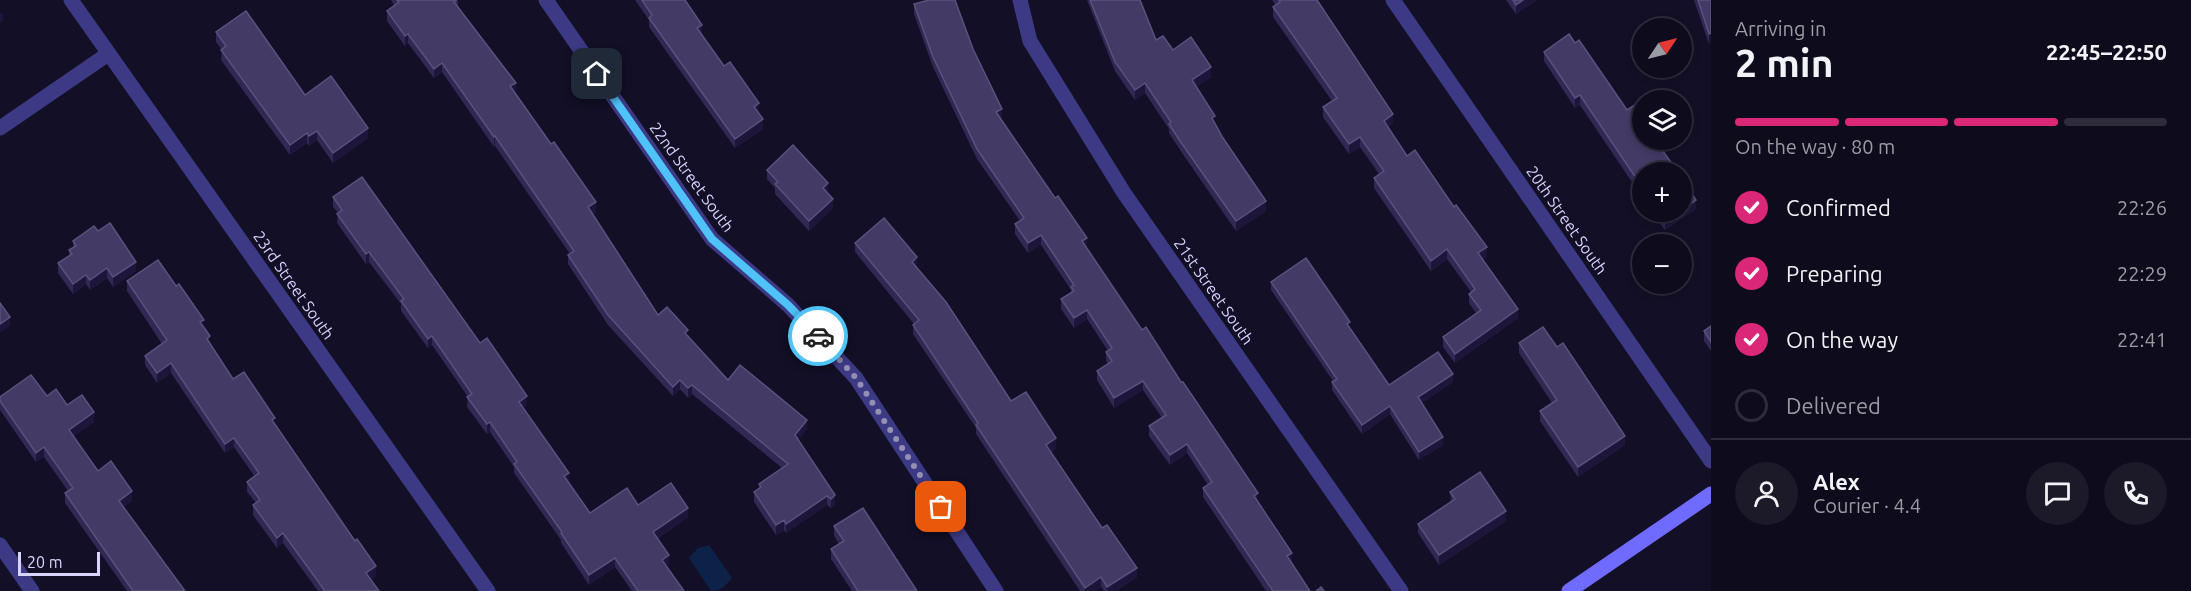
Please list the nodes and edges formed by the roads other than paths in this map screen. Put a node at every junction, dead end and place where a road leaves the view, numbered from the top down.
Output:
1 (70, 0) edge
2 (546, 0) edge
3 (1020, 0) edge
4 (1393, 0) edge
5 (108, 54) junction
6 (0, 128) edge
7 (1711, 461) edge
8 (1711, 494) edge
9 (0, 545) edge
10 (32, 591) edge
11 (488, 591) edge
12 (996, 591) edge
13 (1401, 591) edge
14 (1569, 591) edge

1 - 5 street, 23rd Street South
2 - 12 street, 22nd Street South
3 - 13 street, 21st Street South
4 - 7 street, 20th Street South
5 - 6 street
5 - 11 street, 23rd Street South
8 - 14 main road
9 - 10 street

